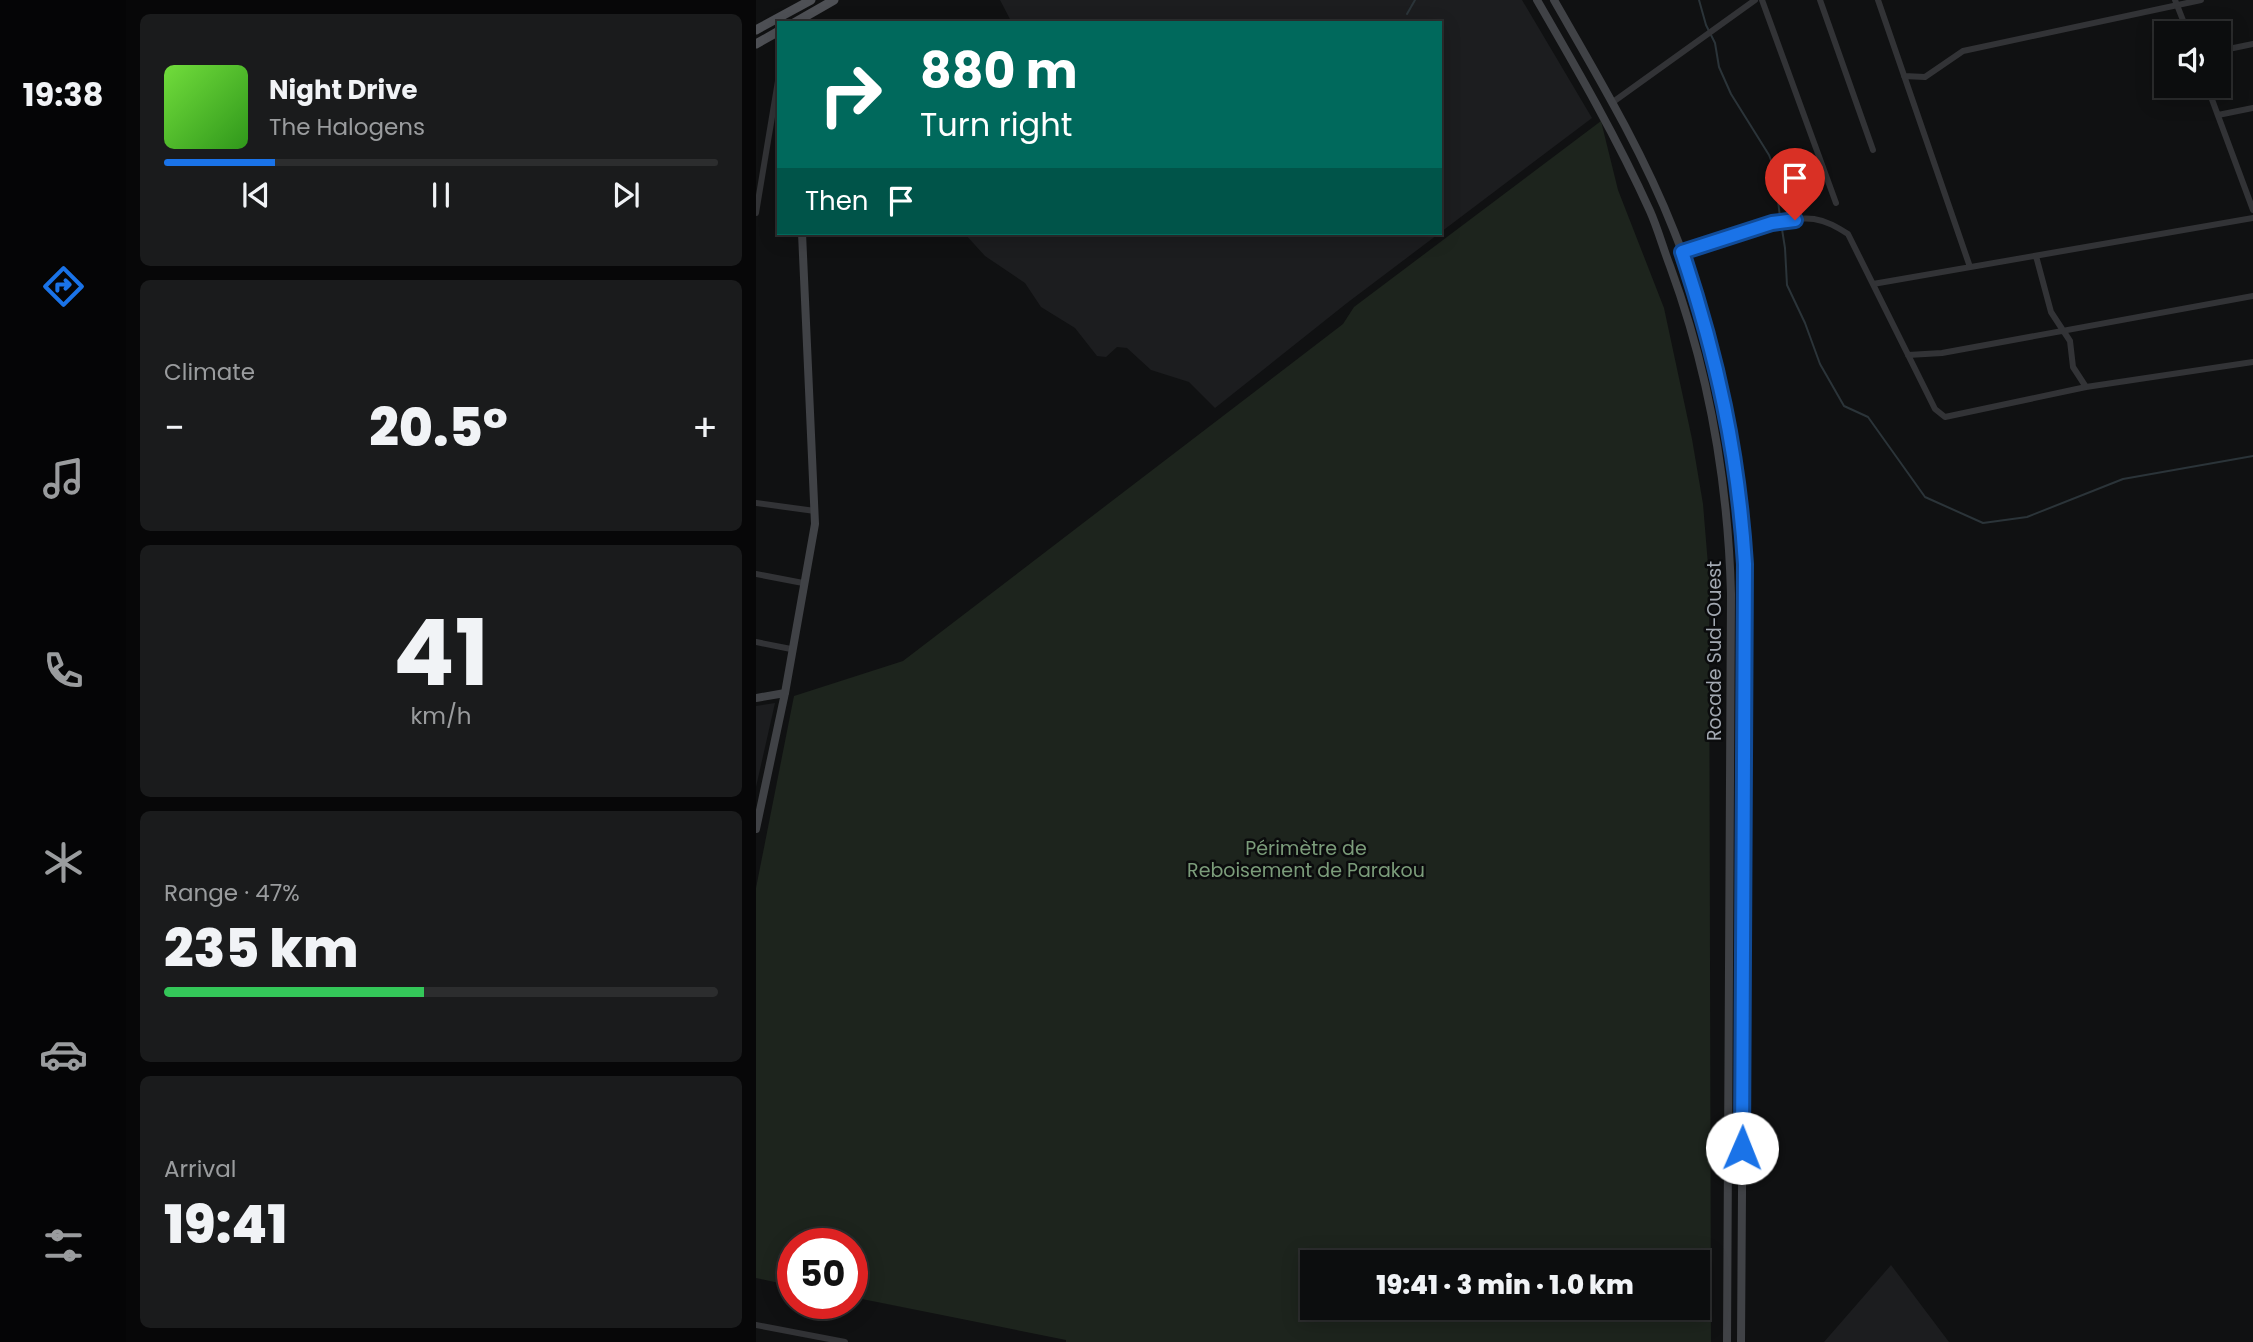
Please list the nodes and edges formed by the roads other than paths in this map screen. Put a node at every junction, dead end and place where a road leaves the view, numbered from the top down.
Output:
1 (834, 0) edge
2 (1537, 0) edge
3 (1554, 0) edge
4 (1755, 0) edge
5 (1762, 0) edge
6 (1820, 0) edge
7 (1878, 0) edge
8 (2201, 0) edge
9 (807, 1) edge
10 (2176, 3) edge
11 (790, 13) junction
12 (812, 13) junction
13 (794, 21) edge
14 (798, 21) edge
15 (2183, 21) edge
16 (756, 30) edge
17 (777, 32) edge
18 (756, 44) edge
19 (2253, 44) edge
20 (2231, 49) edge
21 (1904, 76) junction
22 (777, 85) edge
23 (2212, 98) edge
24 (1613, 102) junction
25 (2253, 108) edge
26 (2218, 115) junction
27 (1873, 150) dead end
28 (758, 183) edge
29 (1836, 203) dead end
30 (2253, 210) edge
31 (756, 213) edge
32 (2253, 218) edge
33 (802, 235) edge
34 (1682, 252) junction
35 (2036, 256) junction
36 (1969, 267) junction
37 (1873, 284) junction
38 (2253, 296) edge
39 (2063, 331) junction
40 (1908, 355) junction
41 (2253, 362) edge
42 (2086, 387) junction
43 (756, 503) edge
44 (815, 511) junction
45 (756, 574) edge
46 (803, 583) junction
47 (756, 642) edge
48 (791, 649) junction
49 (785, 693) junction
50 (756, 698) edge
51 (756, 829) edge
52 (756, 1325) edge
53 (845, 1342) edge
54 (1727, 1342) edge
55 (1741, 1342) edge

1 - 12 main road
2 - 54 main road, Rocade Sud-Ouest
3 - 24 main road, Rocade Sud-Ouest
4 - 24 street
5 - 29 street
6 - 27 street
7 - 21 street
8 - 10 street
9 - 11 main road
9 - 12 street
10 - 15 street
10 - 21 street
11 - 13 main road
11 - 16 main road
12 - 14 main road
17 - 18 main road
19 - 20 street
21 - 36 street
22 - 28 street
23 - 26 street
24 - 34 main road, Rocade Sud-Ouest
25 - 26 street
26 - 30 street
28 - 31 street
32 - 35 street
33 - 44 main road
34 - 37 street
34 - 55 main road, Rocade Sud-Ouest
35 - 36 street
35 - 39 street
36 - 37 street
37 - 40 street
38 - 39 street
39 - 40 street
39 - 42 street
40 - 42 street
41 - 42 street
43 - 44 street
44 - 46 main road
45 - 46 street
46 - 48 main road
47 - 48 street
48 - 49 main road
49 - 50 main road
49 - 51 main road
52 - 53 street

